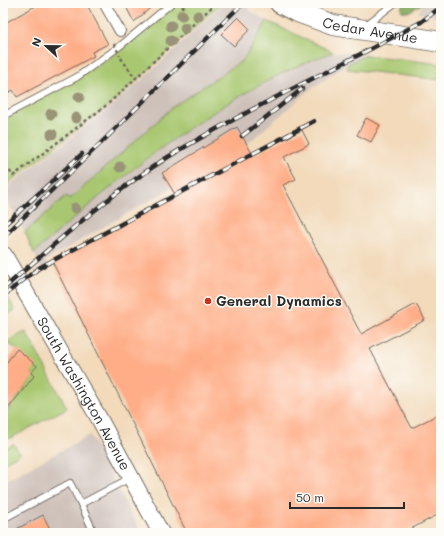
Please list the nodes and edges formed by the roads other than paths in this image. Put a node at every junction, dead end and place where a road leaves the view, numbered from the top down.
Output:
1 (104, 3) edge
2 (172, 3) edge
3 (280, 3) edge
4 (395, 3) edge
5 (360, 30) junction
6 (120, 31) dead end
7 (441, 42) edge
8 (3, 116) edge
9 (4, 255) dead end
10 (131, 477) junction
11 (81, 504) junction
12 (3, 519) edge
13 (94, 533) edge
14 (161, 533) edge

1 - 6 street
2 - 8 lane
3 - 5 main road, Cedar Avenue
4 - 5 lane
5 - 7 main road, Cedar Avenue
9 - 10 street, South Washington Avenue
10 - 11 lane
10 - 14 street, South Washington Avenue
11 - 12 lane
11 - 13 lane

